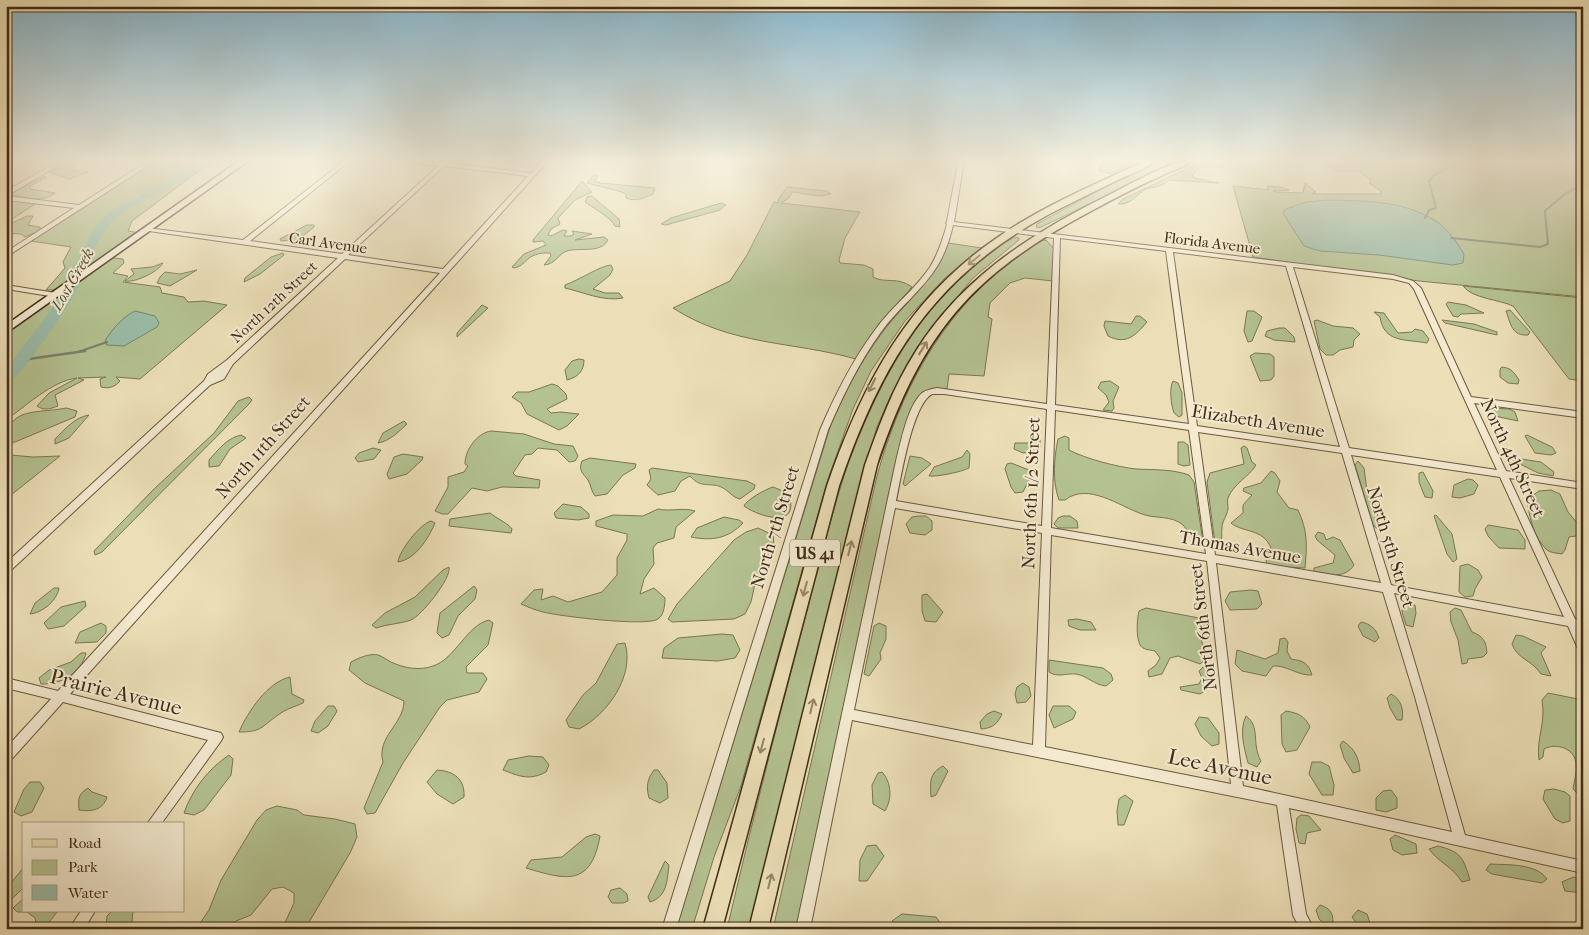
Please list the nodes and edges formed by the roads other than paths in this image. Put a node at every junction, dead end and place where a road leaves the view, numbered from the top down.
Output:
1 (59, 205) edge
2 (82, 205) edge
3 (183, 205) edge
4 (292, 205) edge
5 (399, 205) edge
6 (505, 205) edge
7 (953, 205) edge
8 (1062, 205) edge
9 (1096, 205) edge
10 (78, 207) junction
11 (949, 223) junction
12 (149, 229) junction
13 (1013, 232) junction
14 (1039, 235) junction
15 (1057, 237) junction
16 (244, 243) junction
17 (1168, 250) junction
18 (6, 255) edge
19 (342, 257) junction
20 (1289, 264) junction
21 (444, 272) junction
22 (1411, 282) joint
23 (6, 287) edge
24 (58, 294) junction
25 (6, 330) edge
26 (1468, 398) junction
27 (1051, 407) junction
28 (1583, 415) edge
29 (1194, 428) junction
30 (1344, 450) junction
31 (1503, 474) junction
32 (1583, 486) edge
33 (890, 504) junction
34 (1045, 530) junction
35 (1211, 558) junction
36 (6, 569) edge
37 (1386, 588) junction
38 (1571, 622) junction
39 (1583, 625) edge
40 (1583, 648) edge
41 (6, 684) edge
42 (61, 696) junction
43 (848, 714) junction
44 (1039, 751) junction
45 (6, 757) edge
46 (1238, 791) junction
47 (1282, 801) junction
48 (154, 822) edge
49 (1460, 840) junction
50 (1583, 867) edge
51 (88, 912) edge
52 (76, 929) edge
53 (670, 929) edge
54 (712, 929) edge
55 (758, 929) edge
56 (803, 929) edge
57 (1307, 929) edge

1 - 10 street
2 - 10 street
3 - 12 street
4 - 16 street
5 - 19 street, North 12th Street
6 - 21 street, North 11th Street
7 - 11 street, North 7th Street
8 - 13 main road, US 41
9 - 14 main road, US 41
10 - 18 street
11 - 13 street, Florida Avenue
11 - 53 street, North 7th Street
12 - 16 street, Carl Avenue
12 - 24 street
13 - 14 street, Florida Avenue
13 -> 54 main road, US 41
14 - 15 street, Florida Avenue
55 -> 14 main road, US 41
15 - 17 street, Florida Avenue
15 - 27 street, North 6th 1/2 Street
16 - 19 street, Carl Avenue
17 - 20 street, Florida Avenue
17 - 29 street, North 6th Street
19 - 21 street, Carl Avenue
19 - 36 street, North 12th Street
20 - 22 street, Florida Avenue
20 - 30 street, North 5th Street
21 - 42 street, North 11th Street
22 - 26 street, North 4th Street
23 - 24 street
24 - 25 street
26 - 28 street
26 - 31 street, North 4th Street
27 - 29 street, Elizabeth Avenue
27 - 33 street, Elizabeth Avenue
27 - 34 street, North 6th 1/2 Street
29 - 30 street, Elizabeth Avenue
29 - 35 street, North 6th Street
30 - 31 street, Elizabeth Avenue
30 - 37 street, North 5th Street
31 - 32 street, Elizabeth Avenue
31 - 38 street, North 4th Street
33 - 34 street, Thomas Avenue
33 - 43 street
34 - 35 street, Thomas Avenue
34 - 44 street, North 6th 1/2 Street
35 - 37 street, Thomas Avenue
35 - 46 street, North 6th Street
37 - 38 street, Thomas Avenue
37 - 49 street, North 5th Street
38 - 39 street, Thomas Avenue
38 - 40 street, North 4th Street
41 - 42 street, Prairie Avenue
42 - 45 street, North 11th Street
42 - 48 street, Prairie Avenue
43 - 44 street, Lee Avenue
43 - 56 street
44 - 46 street, Lee Avenue
46 - 47 street, Lee Avenue
47 - 49 street, Lee Avenue
47 - 57 street
49 - 50 street, Lee Avenue
51 - 52 street

